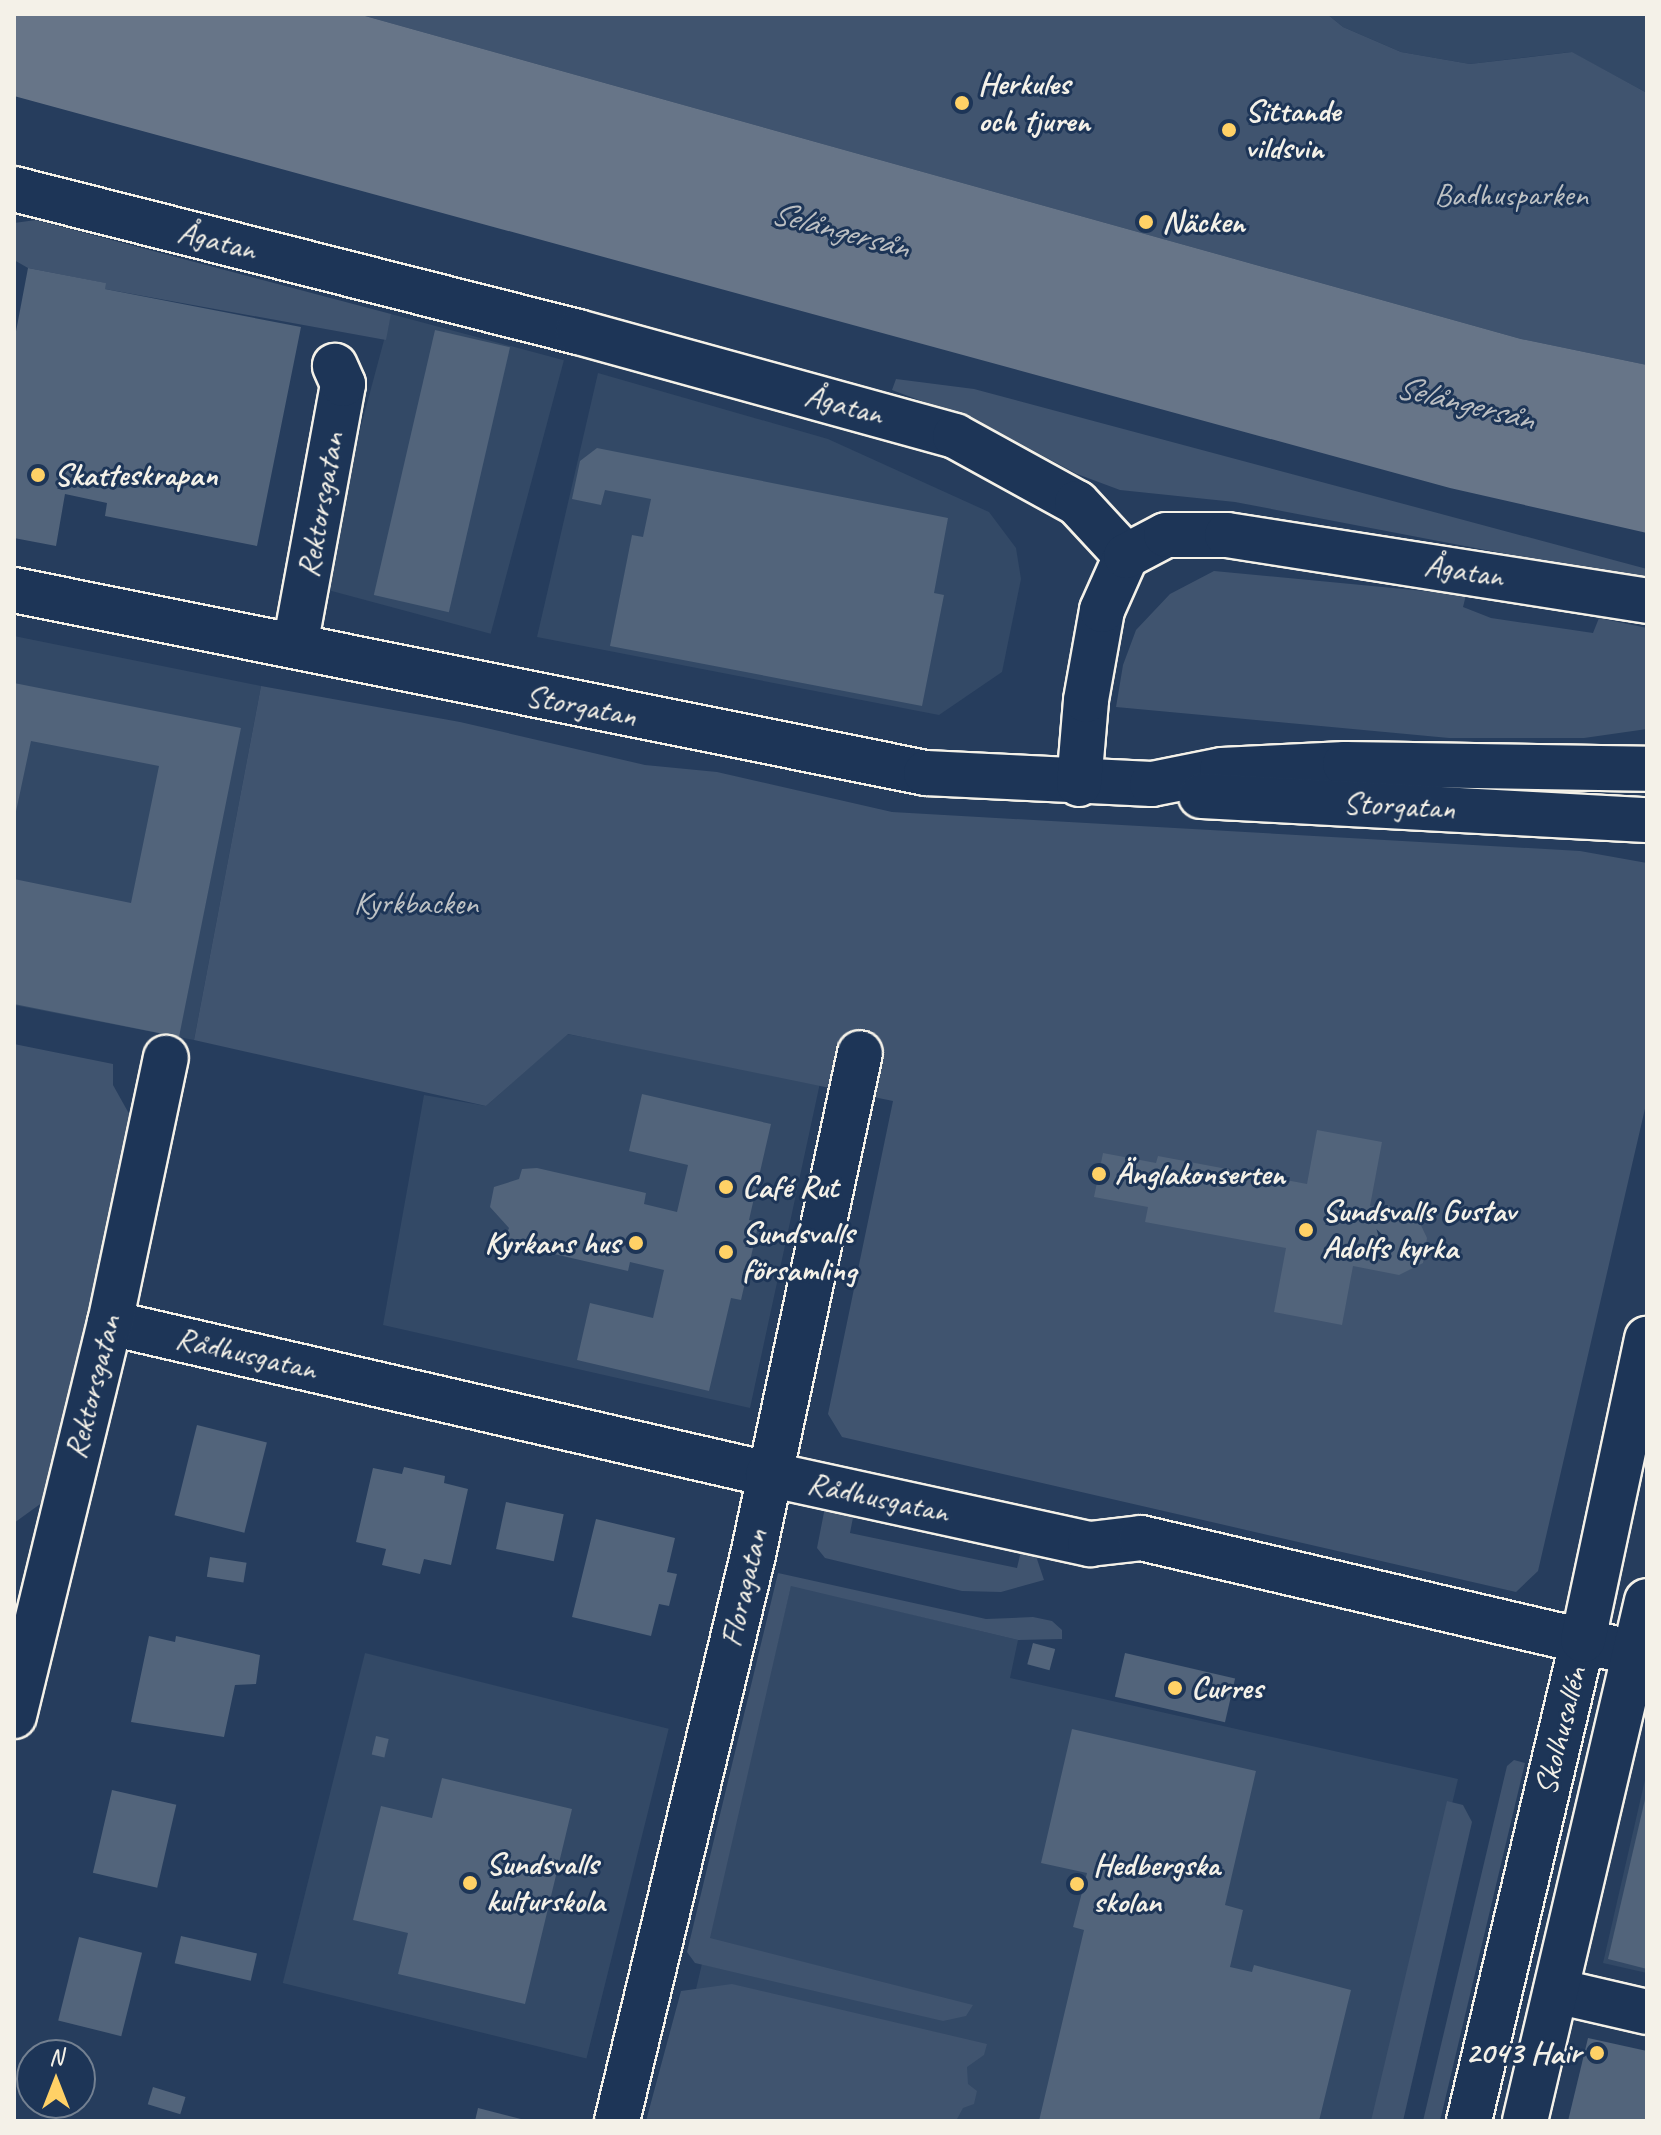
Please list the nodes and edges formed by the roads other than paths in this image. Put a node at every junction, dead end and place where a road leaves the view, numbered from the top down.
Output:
1 (14, 189) edge
2 (335, 366) dead end
3 (1126, 556) junction
4 (14, 590) edge
5 (1647, 601) edge
6 (295, 646) junction
7 (1647, 769) edge
8 (1079, 784) junction
9 (1152, 784) junction
10 (1647, 820) edge
11 (860, 1053) dead end
12 (166, 1058) dead end
13 (110, 1323) junction
14 (1647, 1339) edge
15 (768, 1474) junction
16 (31, 1566) edge
17 (1647, 1601) edge
18 (1583, 1640) junction
19 (1641, 1654) edge
20 (14, 1716) edge
21 (1556, 1991) junction
22 (1647, 2012) edge
23 (617, 2121) edge
24 (1469, 2121) edge
25 (1525, 2121) edge

1 - 3 street, Ågatan
2 - 6 street, Rektorsgatan
3 - 5 street, Ågatan
3 - 8 street
4 - 6 street, Storgatan
6 - 8 street, Storgatan
7 - 9 street, Storgatan
8 - 9 street, Storgatan
9 - 10 street, Storgatan
11 - 15 street, Floragatan
12 - 13 street, Rektorsgatan
13 - 15 street, Rådhusgatan
13 - 16 street, Rektorsgatan
14 - 18 street, Skolhusallén
15 - 18 street, Rådhusgatan
15 - 23 street, Floragatan
16 - 20 street, Rektorsgatan
17 - 19 street, Skolhusallén
18 - 19 street, Rådhusgatan
18 - 24 street, Skolhusallén
19 - 21 street, Skolhusallén
21 - 22 street
21 - 25 street, Skolhusallén

